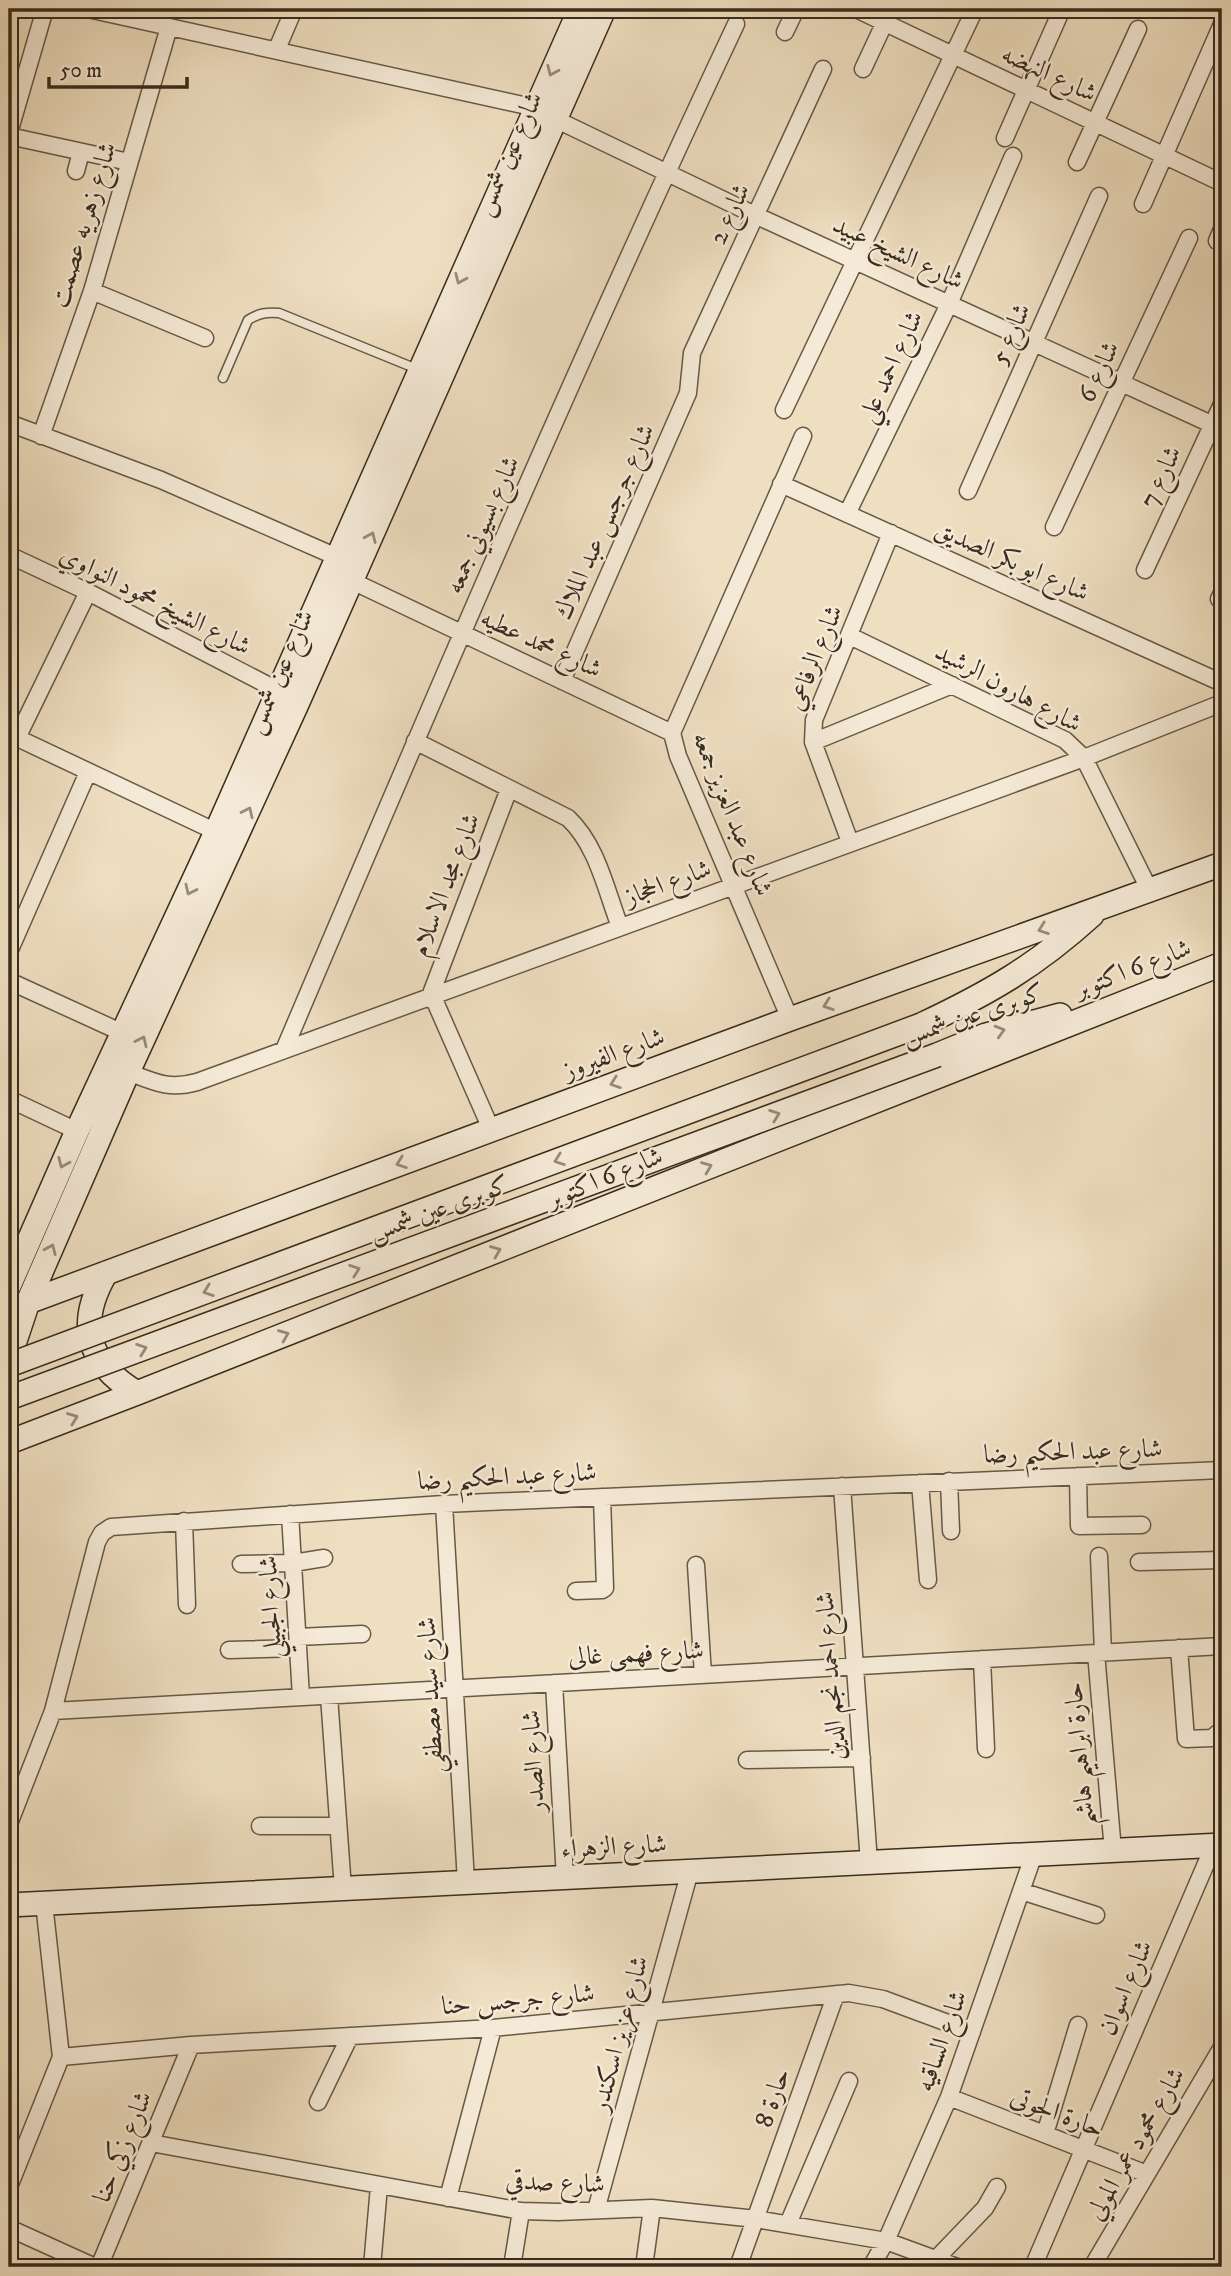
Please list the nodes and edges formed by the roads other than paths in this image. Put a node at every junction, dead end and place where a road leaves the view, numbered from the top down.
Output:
1 (45, 9) edge
2 (88, 9) edge
3 (294, 9) edge
4 (580, 9) edge
5 (604, 9) edge
6 (796, 9) edge
7 (856, 9) edge
8 (975, 9) edge
9 (1062, 9) edge
10 (888, 16) edge
11 (736, 24) dead end
12 (1222, 24) edge
13 (169, 27) junction
14 (1138, 29) dead end
15 (785, 32) dead end
16 (1218, 47) edge
17 (277, 50) junction
18 (953, 56) junction
19 (823, 69) dead end
20 (863, 69) dead end
21 (1025, 90) junction
22 (545, 114) junction
23 (1095, 123) junction
24 (9, 135) edge
25 (1005, 138) dead end
26 (81, 152) junction
27 (1013, 156) dead end
28 (1164, 156) junction
29 (129, 162) junction
30 (1077, 162) dead end
31 (76, 171) dead end
32 (666, 173) junction
33 (1222, 183) edge
34 (1098, 196) dead end
35 (1143, 205) dead end
36 (757, 216) junction
37 (1189, 238) dead end
38 (855, 261) junction
39 (92, 291) junction
40 (949, 304) junction
41 (205, 338) dead end
42 (1034, 342) junction
43 (420, 370) junction
44 (223, 377) dead end
45 (690, 382) joint
46 (1121, 383) junction
47 (1222, 404) edge
48 (784, 410) dead end
49 (9, 424) edge
50 (1217, 427) edge
51 (41, 436) junction
52 (803, 436) dead end
53 (781, 484) junction
54 (968, 491) dead end
55 (847, 514) junction
56 (1054, 527) dead end
57 (891, 533) junction
58 (9, 556) edge
59 (349, 568) junction
60 (1145, 570) dead end
61 (88, 592) junction
62 (461, 633) junction
63 (850, 636) junction
64 (562, 681) junction
65 (1222, 683) edge
66 (952, 685) junction
67 (279, 691) junction
68 (1222, 703) edge
69 (672, 733) junction
70 (13, 736) edge
71 (415, 741) junction
72 (813, 742) junction
73 (1084, 758) junction
74 (88, 772) junction
75 (509, 789) junction
76 (225, 837) junction
77 (850, 842) junction
78 (1222, 864) edge
79 (733, 885) junction
80 (1150, 891) junction
81 (1099, 908) junction
82 (620, 927) junction
83 (9, 952) edge
84 (1222, 964) edge
85 (9, 981) edge
86 (431, 998) junction
87 (1130, 1000) junction
88 (790, 1019) junction
89 (123, 1033) junction
90 (284, 1051) junction
91 (128, 1072) junction
92 (9, 1099) edge
93 (491, 1129) junction
94 (77, 1131) junction
95 (106, 1273) junction
96 (9, 1286) edge
97 (18, 1305) edge
98 (9, 1359) edge
99 (9, 1365) edge
100 (137, 1393) junction
101 (9, 1398) edge
102 (9, 1442) edge
103 (1222, 1470) edge
104 (1077, 1476) junction
105 (949, 1481) junction
106 (920, 1482) junction
107 (842, 1486) junction
108 (602, 1497) junction
109 (444, 1504) junction
110 (290, 1514) junction
111 (184, 1521) junction
112 (1142, 1525) dead end
113 (951, 1531) dead end
114 (1098, 1556) dead end
115 (324, 1558) dead end
116 (1222, 1560) edge
117 (1139, 1562) dead end
118 (293, 1563) junction
119 (241, 1564) dead end
120 (696, 1565) dead end
121 (928, 1580) dead end
122 (576, 1591) dead end
123 (187, 1605) dead end
124 (362, 1634) dead end
125 (298, 1642) junction
126 (1222, 1646) edge
127 (1179, 1648) junction
128 (229, 1650) dead end
129 (1099, 1653) junction
130 (982, 1659) junction
131 (855, 1666) junction
132 (703, 1675) junction
133 (554, 1683) junction
134 (455, 1689) junction
135 (329, 1696) junction
136 (301, 1697) junction
137 (53, 1711) junction
138 (1222, 1732) edge
139 (986, 1749) dead end
140 (862, 1758) junction
141 (747, 1760) dead end
142 (9, 1824) edge
143 (260, 1826) dead end
144 (338, 1826) junction
145 (1218, 1845) edge
146 (1113, 1851) junction
147 (1034, 1854) junction
148 (869, 1863) junction
149 (690, 1871) junction
150 (565, 1878) junction
151 (466, 1882) junction
152 (343, 1889) junction
153 (1021, 1891) junction
154 (44, 1903) junction
155 (9, 1905) edge
156 (1096, 1915) dead end
157 (836, 1994) junction
158 (652, 2013) junction
159 (1078, 2025) dead end
160 (493, 2028) junction
161 (972, 2032) junction
162 (350, 2036) junction
163 (191, 2045) junction
164 (1222, 2047) edge
165 (61, 2057) junction
166 (849, 2081) dead end
167 (949, 2097) junction
168 (318, 2102) dead end
169 (1045, 2134) junction
170 (150, 2143) junction
171 (1083, 2149) junction
172 (1147, 2174) junction
173 (379, 2186) junction
174 (9, 2187) edge
175 (997, 2187) dead end
176 (448, 2198) junction
177 (652, 2208) junction
178 (596, 2210) junction
179 (521, 2211) junction
180 (756, 2219) junction
181 (788, 2224) junction
182 (9, 2228) edge
183 (886, 2241) junction
184 (936, 2259) junction
185 (97, 2267) edge
186 (372, 2267) edge
187 (512, 2267) edge
188 (645, 2267) edge
189 (738, 2267) edge
190 (871, 2267) edge
191 (957, 2267) edge
192 (1033, 2267) edge
193 (1092, 2267) edge

1 - 24 street
2 - 13 street, شارع الشيخ عبيد
3 - 17 street
4 -> 22 main road, شارع عين شمس
5 - 22 main road, شارع عين شمس
6 - 15 street
7 - 10 street, شارع النهضه
8 - 18 street
9 - 21 street
10 - 18 street, شارع النهضه
10 - 20 street
11 - 32 street, شارع بسيوني جمعه
12 - 16 street
13 - 17 street, شارع الشيخ عبيد
13 - 29 street, شارع زهريه عصمت
14 - 23 street
16 - 28 street
17 - 22 street, شارع الشيخ عبيد
18 - 21 street, شارع النهضه
18 - 38 street
19 - 36 street, شارع 2
21 - 23 street, شارع النهضه
21 - 25 street
22 - 32 street, شارع الشيخ عبيد
22 -> 43 main road, شارع عين شمس
59 -> 22 main road, شارع عين شمس
23 - 28 street, شارع النهضه
23 - 30 street
24 - 26 street
26 - 29 street
26 - 31 street
27 - 40 street, شارع احمد علي
28 - 33 street, شارع النهضه
28 - 35 street
29 - 39 street, شارع زهريه عصمت
32 - 36 street, شارع الشيخ عبيد
32 - 62 street, شارع بسيوني جمعه
34 - 42 street, شارع 5
36 - 38 street, شارع الشيخ عبيد
36 - 45 street, شارع 2
37 - 46 street, شارع 6
38 - 40 street, شارع الشيخ عبيد
38 - 48 street
39 - 41 street
39 - 51 street, شارع زهريه عصمت
40 - 42 street, شارع الشيخ عبيد
40 - 55 street, شارع احمد علي
42 - 46 street, شارع الشيخ عبيد
42 - 54 street, شارع 5
43 - 44 lane
43 - 59 main road, شارع عين شمس
45 - 64 street, شارع جرجس عبد الملاك
46 - 50 street, شارع الشيخ عبيد
46 - 56 street, شارع 6
47 - 50 street, شارع 7
49 - 51 street, شارع محمد عطيه
50 - 60 street, شارع 7
51 - 59 street, شارع محمد عطيه
52 - 53 street, شارع عبد العزيز جمعه
53 - 55 street, شارع ابو بكر الصديق
53 - 69 street, شارع عبد العزيز جمعه
55 - 57 street, شارع ابو بكر الصديق
57 - 63 street, شارع الرفاعي
57 - 65 street, شارع ابو بكر الصديق
58 - 61 street, شارع الشيخ محمود النواوي
59 - 62 street, شارع محمد عطيه
59 - 67 main road, شارع عين شمس
76 -> 59 main road, شارع عين شمس
61 - 67 street, شارع الشيخ محمود النواوي
61 - 70 street
62 - 64 street, شارع محمد عطيه
62 - 71 street, شارع بسيوني جمعه
63 - 66 street, شارع هارون الرشيد
63 - 72 street, شارع الرفاعي
64 - 69 street, شارع محمد عطيه
66 - 72 street
66 - 73 street, شارع هارون الرشيد
67 - 76 main road, شارع عين شمس
68 - 73 street, شارع الحجاز
69 - 79 street, شارع عبد العزيز جمعه
70 - 74 street
71 - 75 street
71 - 90 street, شارع بسيوني جمعه
72 - 77 street, شارع الرفاعي
73 - 77 street, شارع الحجاز
73 - 80 street, شارع هارون الرشيد
74 - 76 street
74 - 83 street
75 - 82 street
75 - 86 street, شارع مجد الاسلام
76 -> 89 main road, شارع عين شمس
91 -> 76 main road, شارع عين شمس
77 - 79 street, شارع الحجاز
78 - 80 main road, شارع الفيروز
79 - 82 street, شارع الحجاز
79 - 88 street, شارع عبد العزيز جمعه
80 - 81 main road, شارع الفيروز
81 -> 88 main road, شارع الفيروز
81 -> 99 main road, كوبرى عين شمس, bridge
82 - 86 street, شارع الحجاز
84 - 87 main road, شارع 6 اكتوبر
85 - 89 street
86 - 90 street, شارع الحجاز
86 - 93 street
100 -> 87 main road, شارع 6 اكتوبر
101 -> 87 main road, كوبرى عين شمس, bridge
88 -> 93 main road, شارع الفيروز
89 - 94 main road, شارع عين شمس
90 - 91 street, شارع الحجاز
97 -> 91 main road, شارع عين شمس
92 - 94 street
93 -> 95 main road, شارع الفيروز
94 -> 96 main road, شارع عين شمس
95 - 97 main road, شارع الفيروز
95 - 100 main road
97 - 98 main road, شارع عين شمس
102 -> 100 main road, شارع 6 اكتوبر
103 - 104 street, شارع عبد الحكيم رضا
104 - 105 street, شارع عبد الحكيم رضا
104 - 112 street
105 - 106 street, شارع عبد الحكيم رضا
105 - 113 street
106 - 107 street, شارع عبد الحكيم رضا
106 - 121 street
107 - 108 street, شارع عبد الحكيم رضا
107 - 131 street, شارع احمد نجم الدين
108 - 109 street, شارع عبد الحكيم رضا
108 - 122 street
109 - 110 street, شارع عبد الحكيم رضا
109 - 134 street, شارع سيد مصطفي
110 - 111 street, شارع عبد الحكيم رضا
110 - 118 street, شارع الجبيلي
111 - 123 street
111 - 137 street, شارع عبد الحكيم رضا
114 - 129 street, حارة ابراهيم هاشم
115 - 118 street
116 - 117 street
118 - 119 street
118 - 125 street, شارع الجبيلي
120 - 132 street
124 - 125 street
125 - 128 street
125 - 136 street, شارع الجبيلي
126 - 127 street, شارع فهمى غالى
127 - 129 street, شارع فهمى غالى
127 - 138 street
129 - 130 street, شارع فهمى غالى
129 - 146 street, حارة ابراهيم هاشم
130 - 131 street, شارع فهمى غالى
130 - 139 street
131 - 132 street, شارع فهمى غالى
131 - 140 street, شارع احمد نجم الدين
132 - 133 street, شارع فهمى غالى
133 - 134 street, شارع فهمى غالى
133 - 150 street, شارع الصدر
134 - 135 street, شارع فهمى غالى
134 - 151 street, شارع سيد مصطفي
135 - 136 street, شارع فهمى غالى
135 - 144 street
136 - 137 street, شارع فهمى غالى
137 - 142 street, شارع عبد الحكيم رضا
140 - 141 street
140 - 148 street, شارع احمد نجم الدين
143 - 144 street
144 - 152 street
145 - 146 main road, شارع الزهراء
145 - 171 street, شارع اسوان
146 - 147 main road, شارع الزهراء
147 - 148 main road, شارع الزهراء
147 - 153 street, شارع الساقيه
148 - 149 main road, شارع الزهراء
149 - 150 main road, شارع الزهراء
149 - 158 street, شارع عزيز اسكندر
150 - 151 main road, شارع الزهراء
151 - 152 main road, شارع الزهراء
152 - 154 main road, شارع الزهراء
153 - 156 street
153 - 161 street, شارع الساقيه
154 - 155 main road, شارع الزهراء
154 - 165 street
157 - 158 street, شارع جرجس حنا
157 - 161 street, شارع جرجس حنا
157 - 180 street, حارة 8
158 - 160 street, شارع جرجس حنا
158 - 178 street, شارع عزيز اسكندر
159 - 169 street
160 - 162 street, شارع جرجس حنا
160 - 176 street
161 - 167 street, شارع الساقيه
162 - 163 street, شارع جرجس حنا
162 - 168 street
163 - 165 street, شارع جرجس حنا
163 - 170 street, شارع زكي حنا
164 - 172 street, شارع محمود عمر المولي
165 - 174 street
166 - 181 street
167 - 169 street, حارة الحوتى
167 - 183 street, شارع الساقيه
169 - 171 street, حارة الحوتى
170 - 173 street, شارع صدقي
170 - 185 street, شارع زكي حنا
171 - 172 street, حارة الحوتى
171 - 192 street, شارع اسوان
172 - 193 street, شارع محمود عمر المولي
173 - 176 street, شارع صدقي
173 - 186 street
175 - 184 street
176 - 179 street, شارع صدقي
177 - 178 street, شارع صدقي
177 - 180 street, شارع صدقي
177 - 188 street
178 - 179 street, شارع صدقي
179 - 187 street
180 - 181 street, شارع صدقي
180 - 189 street, حارة 8
181 - 183 street, شارع صدقي
182 - 185 street
183 - 184 street, شارع صدقي
183 - 190 street, شارع الساقيه
184 - 191 street, شارع صدقي

